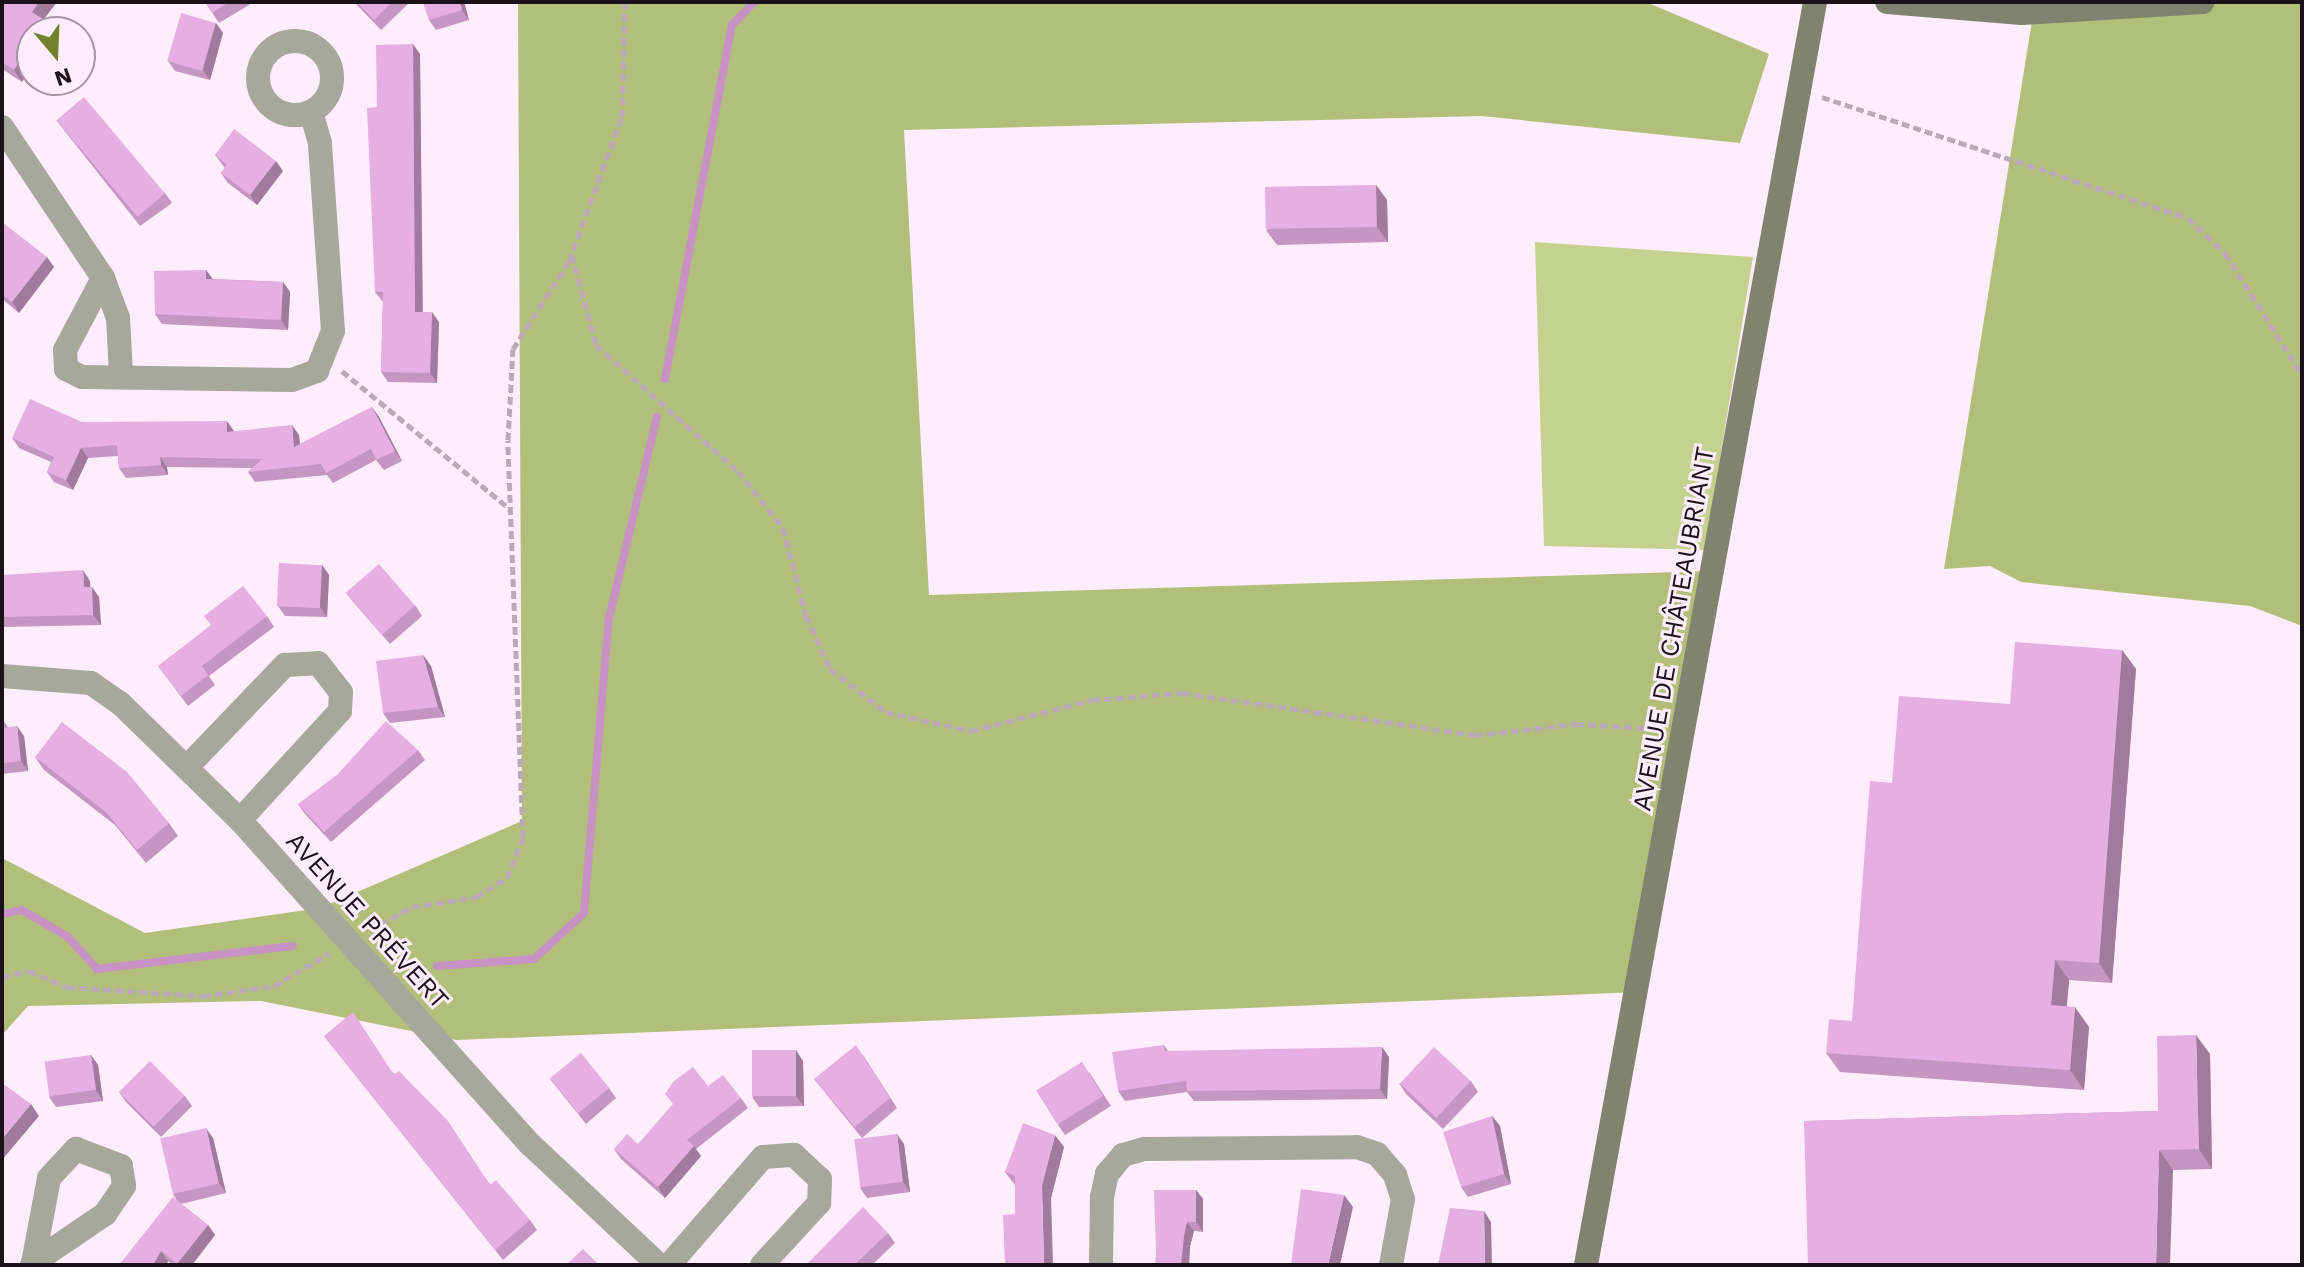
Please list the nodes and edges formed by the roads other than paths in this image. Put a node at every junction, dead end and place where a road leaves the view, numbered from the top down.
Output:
1 (1815, 2) edge
2 (1887, 2) edge
3 (2203, 2) edge
4 (311, 112) dead end
5 (2, 127) edge
6 (12, 154) edge
7 (103, 278) junction
8 (121, 374) junction
9 (2, 676) edge
10 (189, 765) junction
11 (240, 820) junction
12 (32, 1264) edge
13 (659, 1265) edge
14 (669, 1265) edge
15 (762, 1265) edge
16 (1101, 1265) edge
17 (1391, 1265) edge
18 (1586, 1265) edge

1 - 18 street, AVENUE DE CHÂTEAUBRIANT
2 - 3 street
4 - 8 street
5 - 6 street
6 - 7 street
7 - 8 street
7 - 8 street
9 - 10 street, AVENUE PRÉVERT
10 - 11 street, AVENUE PRÉVERT
10 - 11 street
11 - 13 street, AVENUE PRÉVERT
12 - 12 street
14 - 15 street
16 - 17 street

